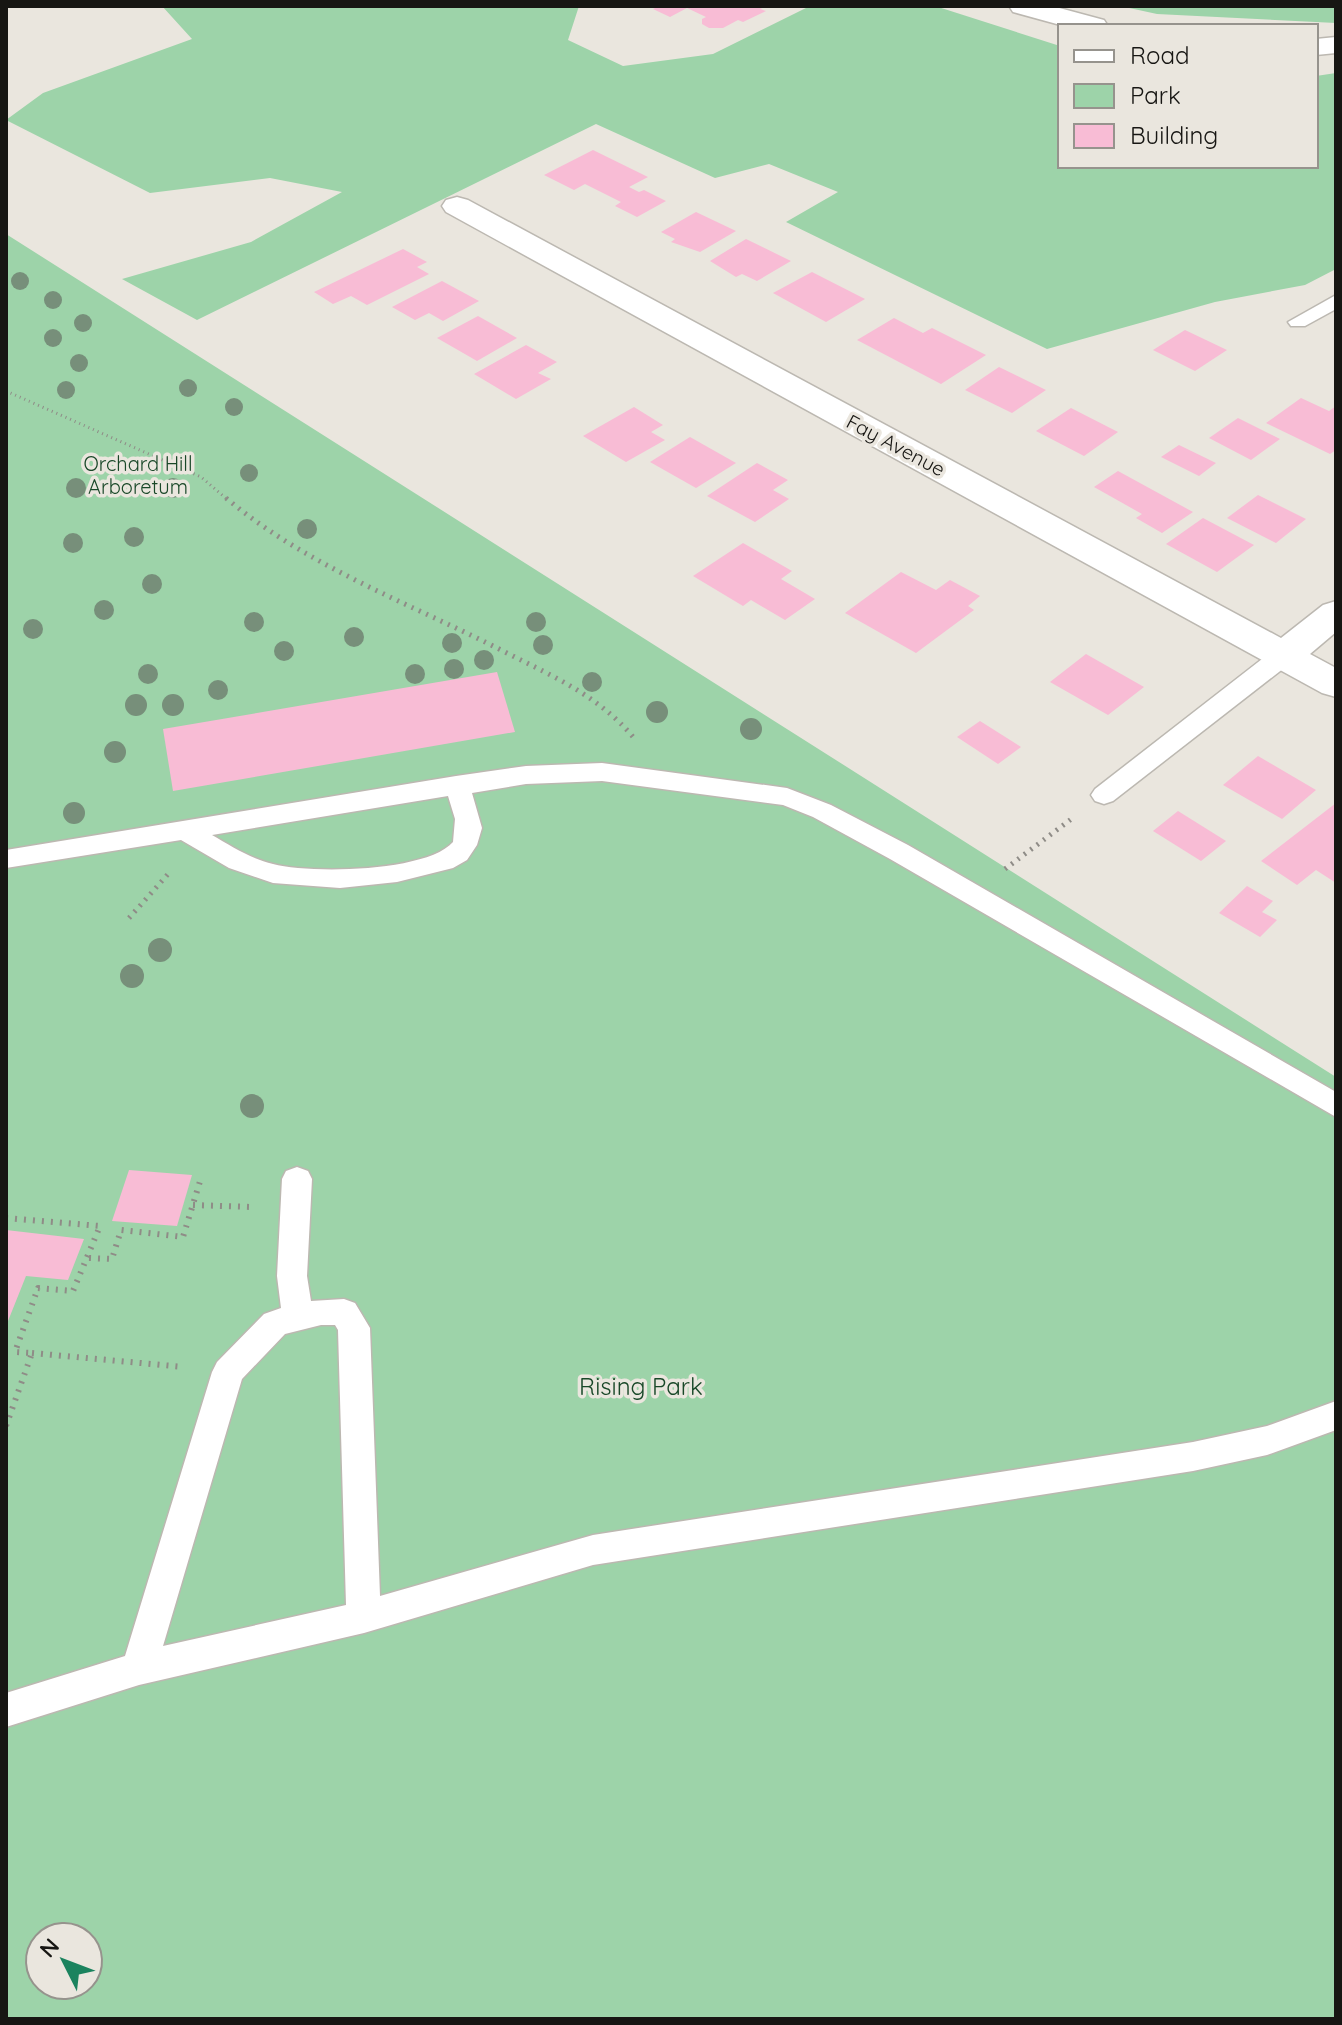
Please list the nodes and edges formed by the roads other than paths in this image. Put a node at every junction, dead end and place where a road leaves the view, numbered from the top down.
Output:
1 (1022, 6) edge
2 (1087, 24) edge
3 (457, 206) dead end
4 (1336, 301) edge
5 (1298, 322) dead end
6 (1336, 613) edge
7 (1284, 655) junction
8 (1336, 684) edge
9 (456, 785) junction
10 (1104, 795) road end
11 (186, 831) junction
12 (6, 859) edge
13 (1336, 1106) edge
14 (296, 1194) road end
15 (298, 1317) junction
16 (1336, 1415) edge
17 (364, 1617) junction
18 (139, 1668) junction
19 (6, 1710) edge

1 - 2 street
3 - 7 street, Fay Avenue
4 - 5 lane
6 - 7 street
7 - 8 street, Fay Avenue
7 - 10 lane
9 - 11 lane
9 - 11 lane
9 - 13 lane
11 - 12 lane
14 - 15 lane
15 - 17 lane
15 - 18 lane
16 - 17 lane
17 - 18 lane
18 - 19 lane

